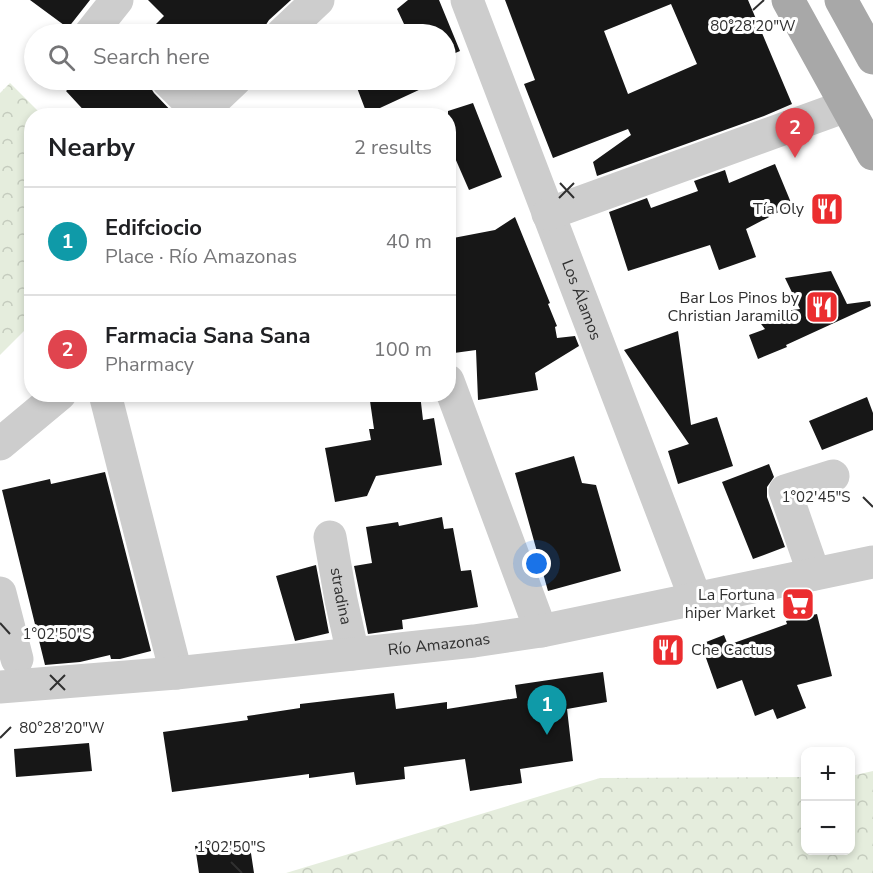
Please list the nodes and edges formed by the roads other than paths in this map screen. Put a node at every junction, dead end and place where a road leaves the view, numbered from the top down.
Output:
1 (318, 0) edge
2 (467, 0) edge
3 (788, 0) edge
4 (841, 0) edge
5 (293, 24) edge
6 (873, 58) edge
7 (176, 90) edge
8 (224, 90) edge
9 (846, 106) junction
10 (193, 108) edge
11 (205, 108) edge
12 (873, 154) edge
13 (548, 213) junction
14 (50, 402) edge
15 (107, 402) edge
16 (456, 402) edge
17 (0, 444) edge
18 (833, 476) dead end
19 (330, 537) dead end
20 (873, 561) edge
21 (814, 574) junction
22 (0, 593) edge
23 (696, 600) junction
24 (540, 631) junction
25 (353, 654) junction
26 (17, 659) dead end
27 (176, 673) junction
28 (0, 687) edge

1 - 5 street
2 - 13 street, Los Álamos
3 - 9 main road
4 - 6 main road
7 - 10 street
8 - 11 street
9 - 12 main road
9 - 13 street
13 - 23 street, Los Álamos
14 - 17 street
15 - 27 street
16 - 24 street
18 - 21 street
19 - 25 street, stradina
20 - 21 street, Río Amazonas
21 - 23 street, Río Amazonas
22 - 26 street
23 - 24 street, Río Amazonas
24 - 25 street, Río Amazonas
25 - 27 street, Río Amazonas
27 - 28 street, Río Amazonas

